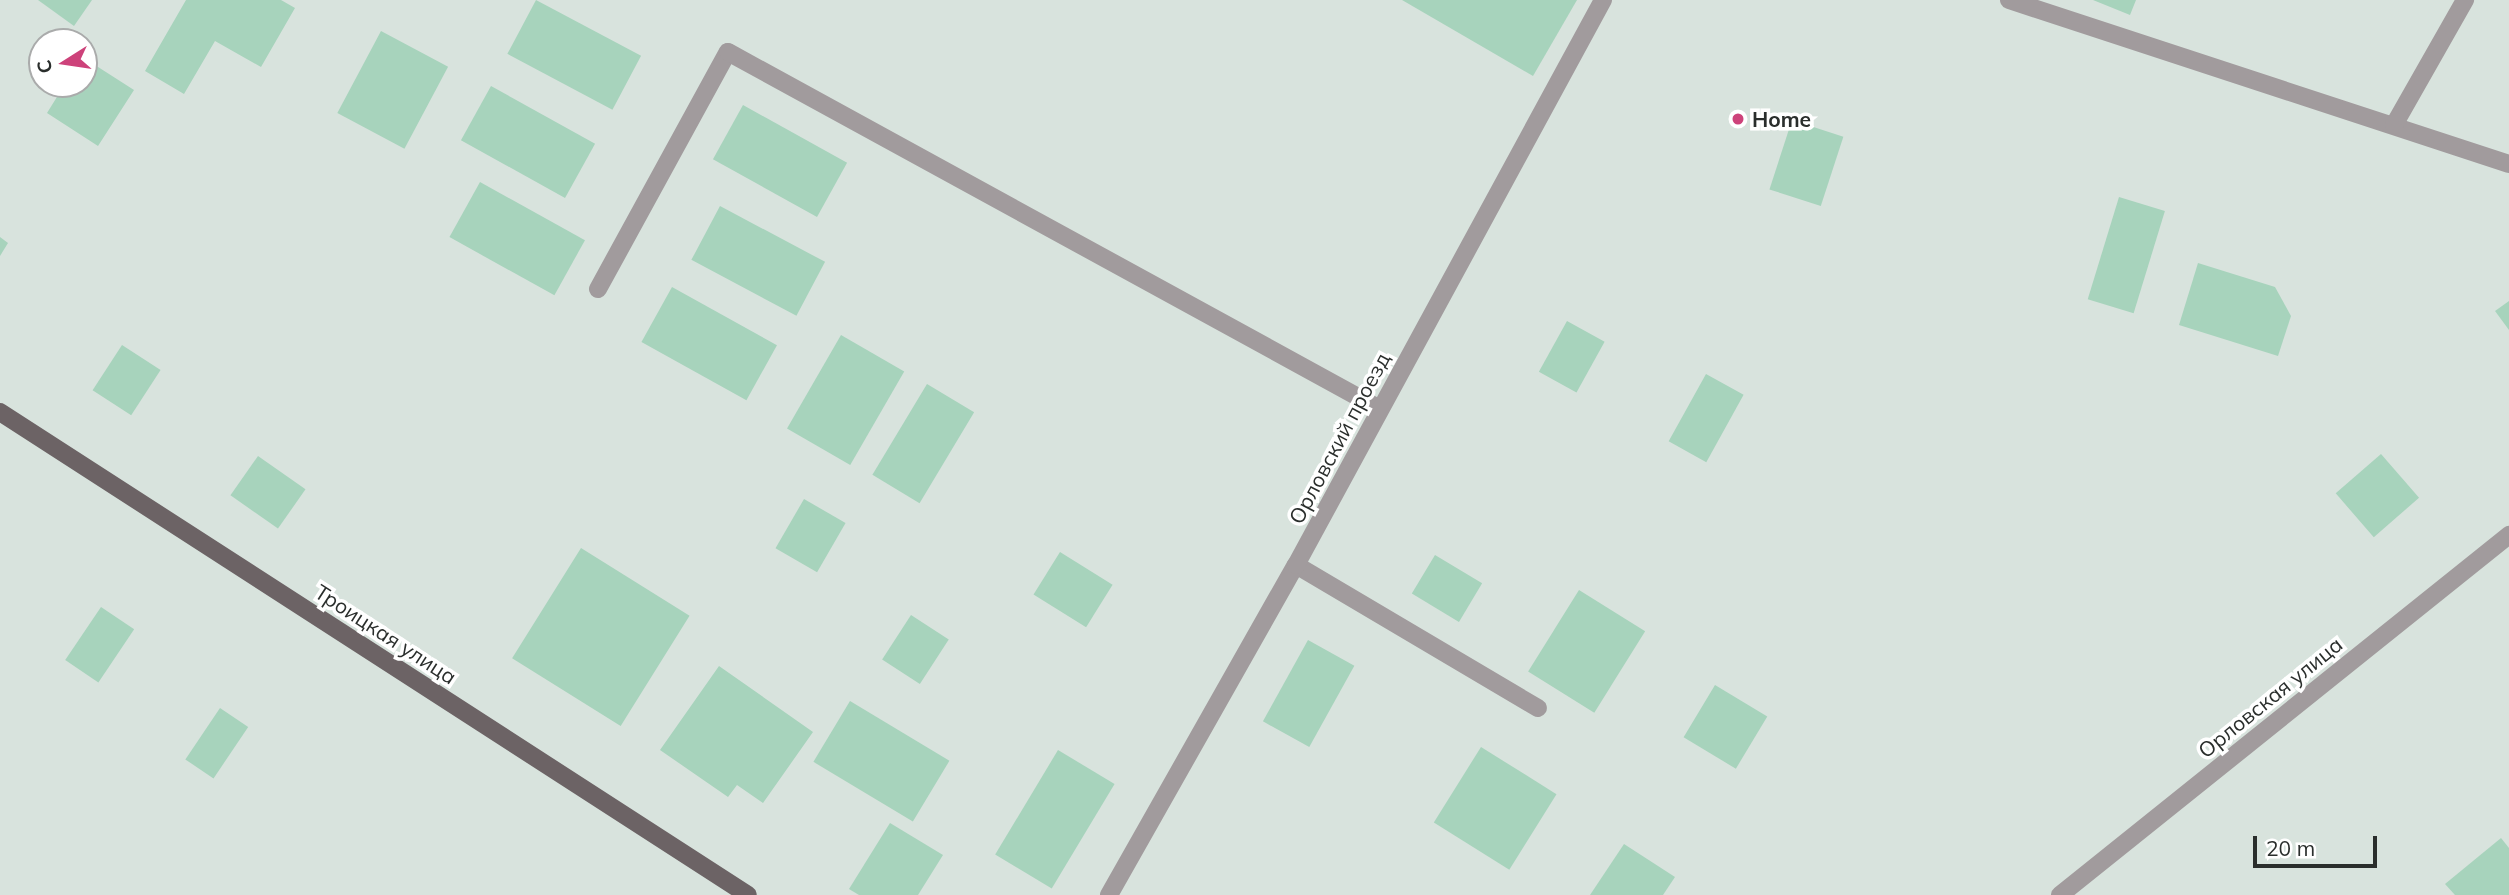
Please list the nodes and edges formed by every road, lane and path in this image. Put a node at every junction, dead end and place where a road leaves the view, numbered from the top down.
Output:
1 (1603, 0) edge
2 (2009, 0) edge
3 (2465, 0) edge
4 (2394, 125) junction
5 (2509, 164) edge
6 (598, 289) dead end
7 (1380, 409) junction
8 (0, 412) edge
9 (2509, 535) edge
10 (1296, 565) junction
11 (1538, 708) dead end
12 (748, 895) edge
13 (1110, 895) edge
14 (2060, 895) edge

1 - 7 street, Орловский проезд
2 - 4 street
3 - 4 street
4 - 5 street
6 - 7 street
7 - 10 street, Орловский проезд
8 - 12 main road, Троицкая улица
9 - 14 street, Орловская улица
10 - 11 street
10 - 13 street, Орловский проезд

